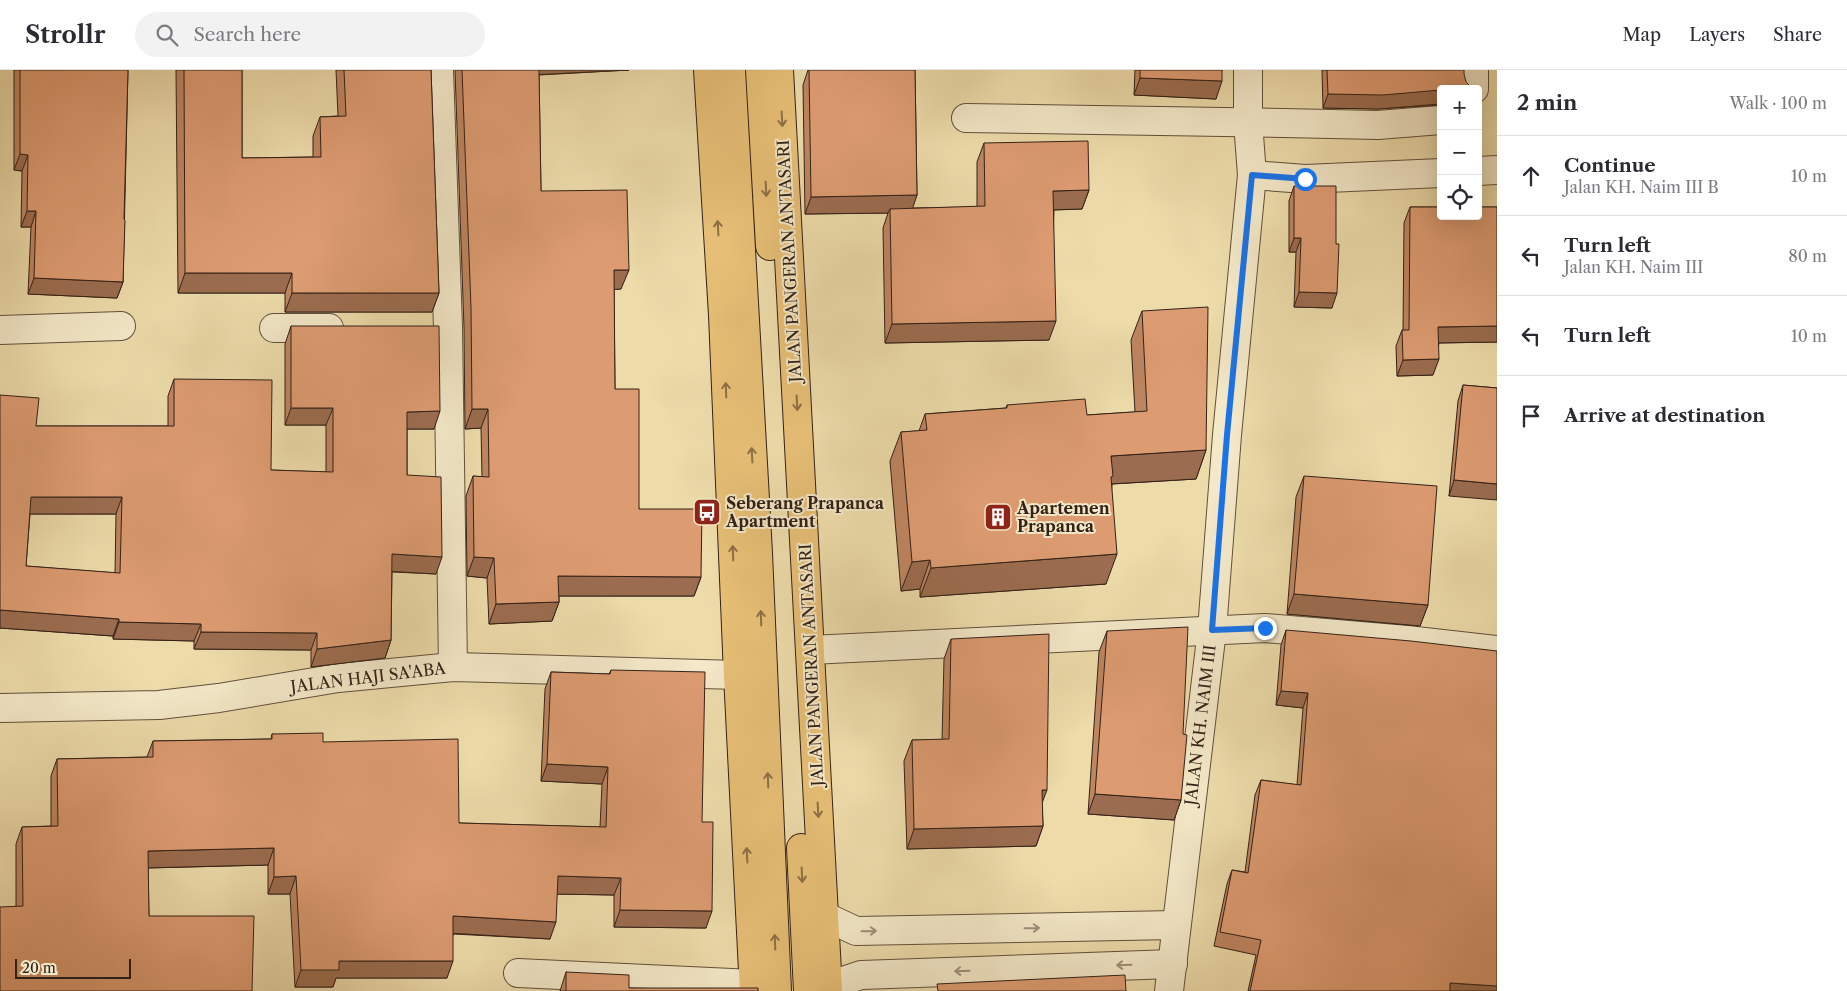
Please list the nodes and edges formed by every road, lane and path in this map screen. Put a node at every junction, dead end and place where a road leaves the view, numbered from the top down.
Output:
1 (439, 70) edge
2 (708, 70) edge
3 (731, 70) edge
4 (760, 70) edge
5 (779, 70) edge
6 (1248, 70) edge
7 (1474, 70) edge
8 (1474, 85) edge
9 (966, 118) dead end
10 (1437, 120) edge
11 (1248, 122) junction
12 (1497, 170) edge
13 (1482, 171) edge
14 (1437, 173) edge
15 (1252, 175) junction
16 (121, 326) dead end
17 (274, 328) dead end
18 (352, 328) edge
19 (419, 328) edge
20 (448, 328) junction
21 (0, 330) edge
22 (1212, 630) junction
23 (810, 650) junction
24 (1497, 650) edge
25 (453, 668) junction
26 (738, 674) junction
27 (0, 708) edge
28 (824, 916) junction
29 (1176, 925) junction
30 (1173, 964) junction
31 (518, 973) dead end
32 (761, 989) edge
33 (821, 989) edge
34 (1169, 991) edge

1 - 20 street
26 -> 2 main road
32 -> 3 main road
4 -> 33 main road
5 -> 23 main road, JALAN PANGERAN ANTASARI
6 - 11 street, JALAN KH. NAIM III
7 - 8 street
9 - 11 street
10 - 11 street
11 - 15 street, JALAN KH. NAIM III
12 - 13 street
14 - 15 street
15 - 22 street, JALAN KH. NAIM III
16 - 21 street
17 - 18 street
19 - 20 street
20 - 25 street
22 - 23 street
22 - 24 street
22 - 29 street, JALAN KH. NAIM III
23 -> 28 main road, JALAN PANGERAN ANTASARI
25 - 26 street, JALAN HAJI SA'ABA
25 - 27 street, JALAN HAJI SA'ABA
32 -> 26 main road
28 -> 29 street
28 - 33 main road, JALAN PANGERAN ANTASARI
29 - 30 street, JALAN KH. NAIM III
30 -> 33 street
30 - 34 street, JALAN KH. NAIM III
31 - 32 street

